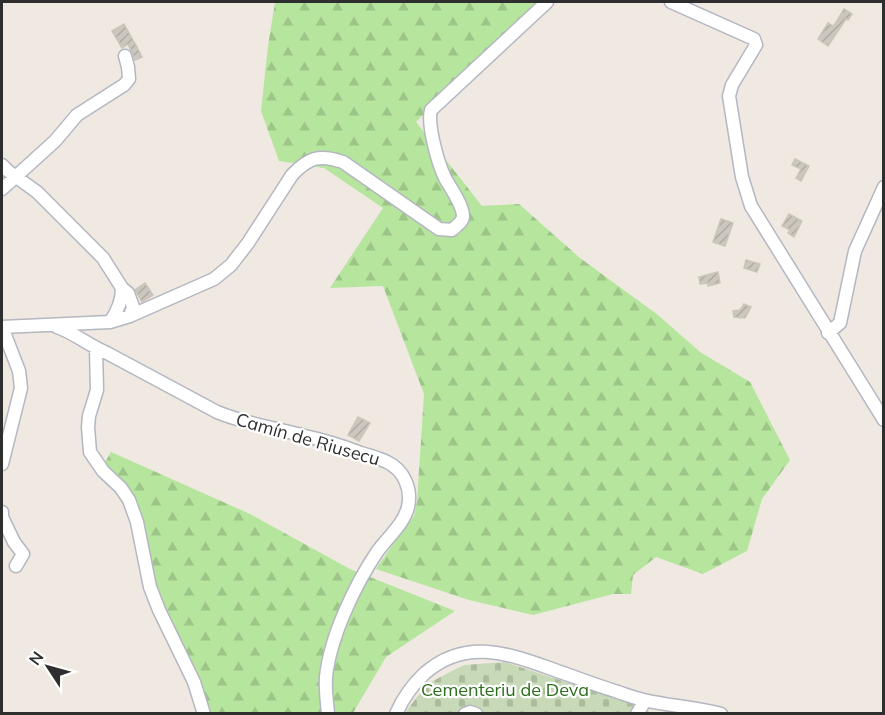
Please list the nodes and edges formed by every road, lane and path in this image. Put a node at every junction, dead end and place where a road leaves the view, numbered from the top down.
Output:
1 (547, 2) edge
2 (671, 2) edge
3 (126, 56) dead end
4 (2, 165) edge
5 (15, 176) junction
6 (884, 187) edge
7 (2, 189) edge
8 (122, 292) junction
9 (130, 316) junction
10 (104, 323) junction
11 (80, 324) junction
12 (53, 325) junction
13 (2, 327) edge
14 (828, 333) junction
15 (96, 347) junction
16 (884, 420) edge
17 (2, 464) edge
18 (2, 512) edge
19 (16, 566) dead end
20 (645, 700) junction
21 (204, 714) edge
22 (328, 714) edge
23 (396, 714) edge
24 (465, 714) edge
25 (476, 714) edge
26 (637, 714) edge
27 (721, 714) edge

1 - 9 street
2 - 14 street
3 - 5 street
4 - 5 street
5 - 7 street
5 - 8 street
6 - 14 street
8 - 9 street
8 - 10 street
9 - 10 street
10 - 11 street
10 - 15 street
11 - 12 street
11 - 15 street
12 - 13 street
12 - 15 street, Camín de Riusecu
13 - 17 street
14 - 16 street
15 - 21 street
15 - 22 street, Camín de Riusecu
18 - 19 street
20 - 23 street
20 - 26 street
20 - 27 street
24 - 25 street

